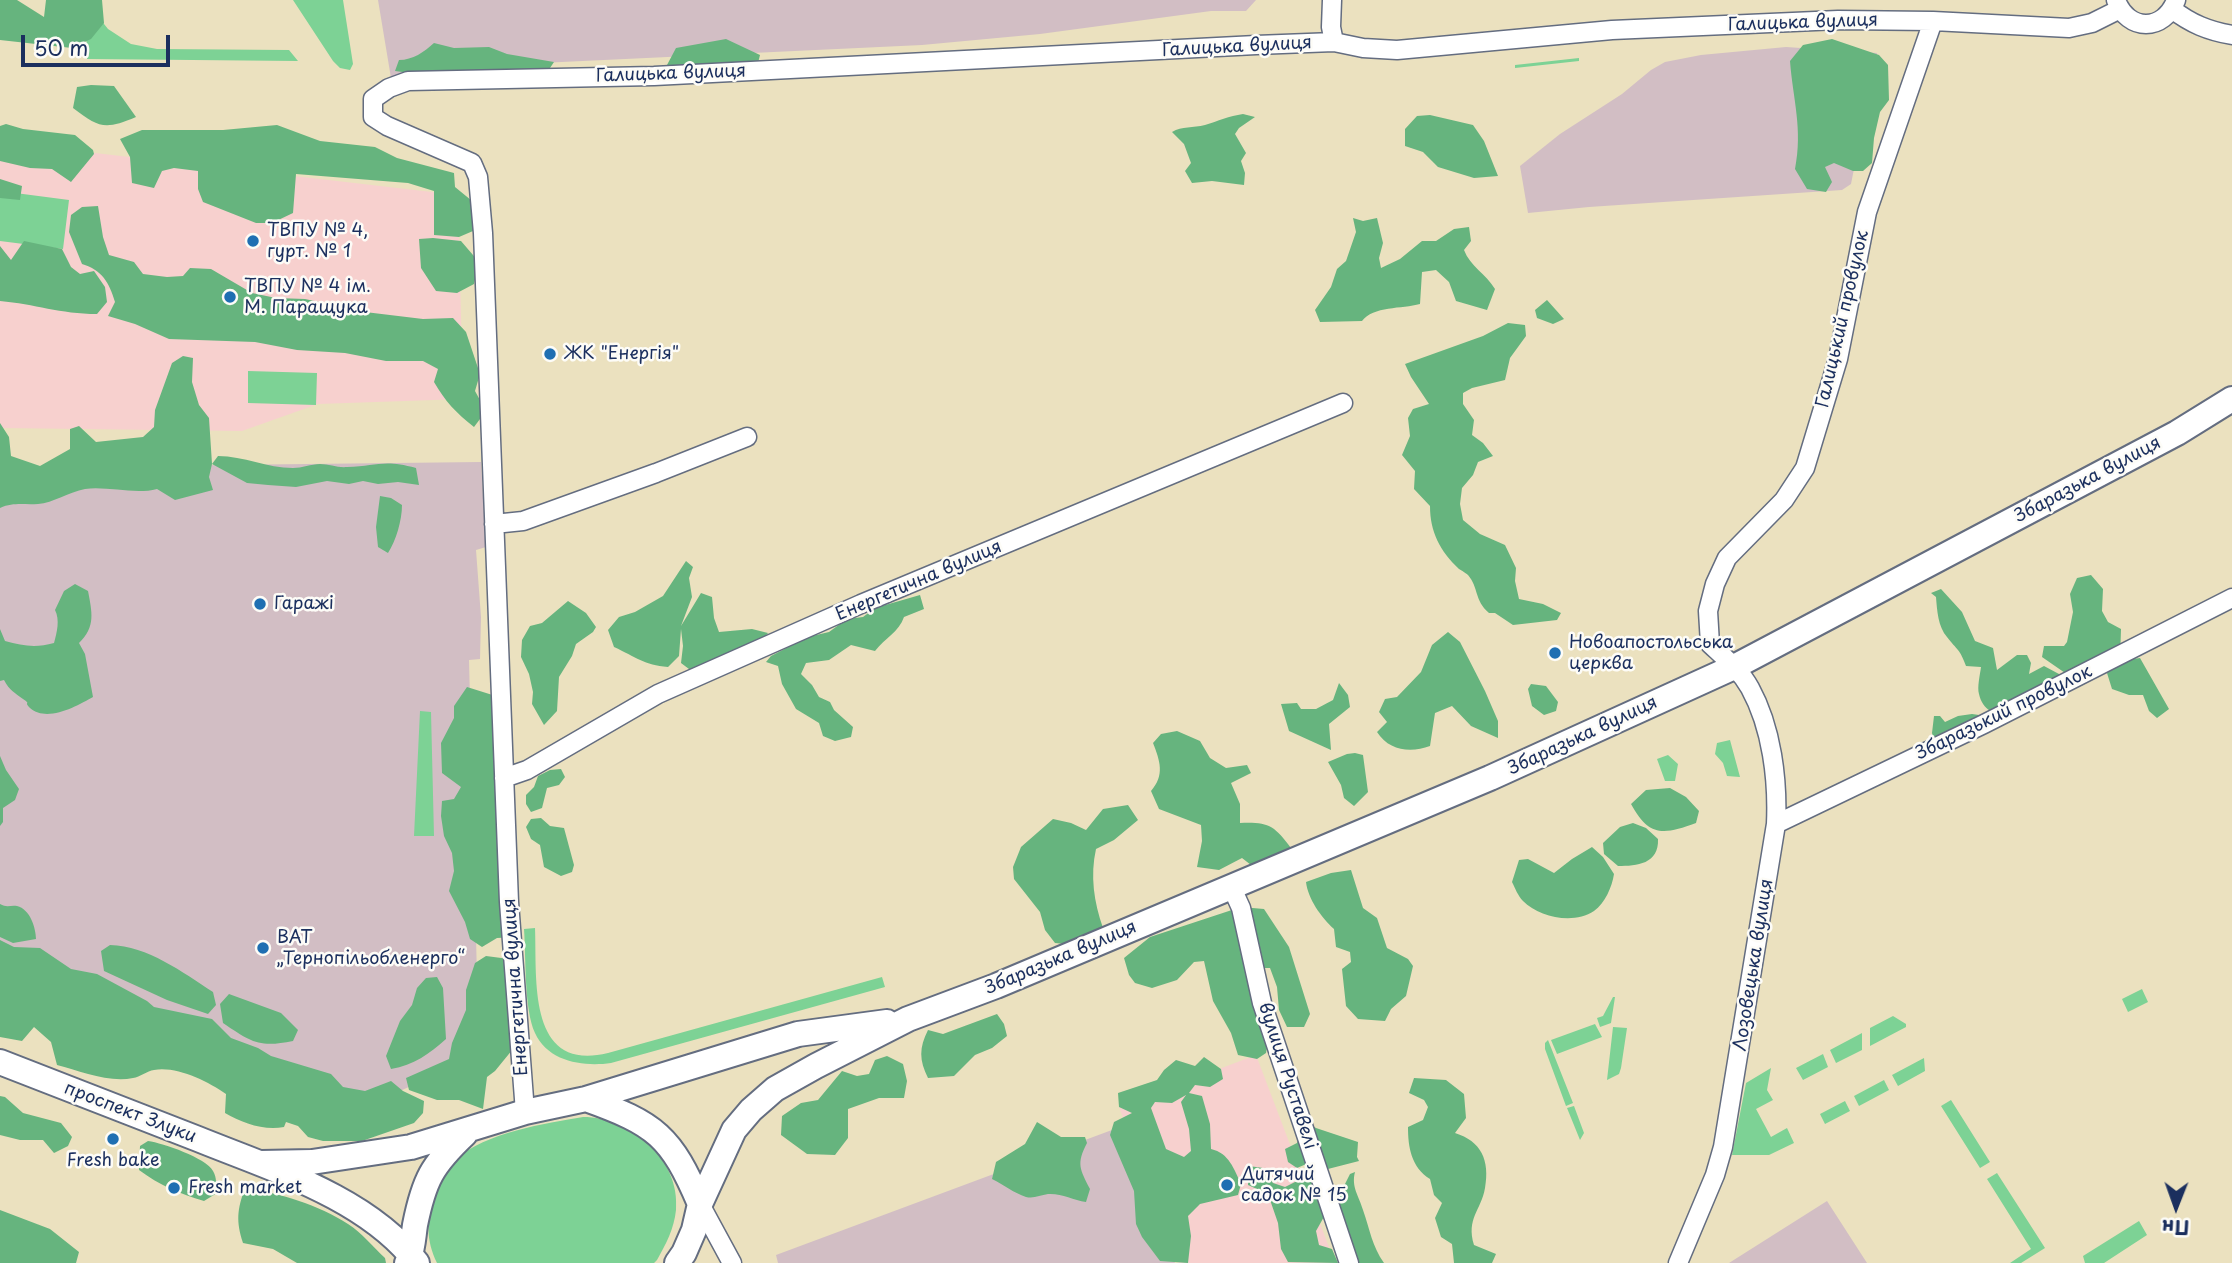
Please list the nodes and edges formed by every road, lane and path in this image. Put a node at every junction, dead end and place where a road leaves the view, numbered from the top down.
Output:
1 (1332, 0) edge
2 (2174, 4) edge
3 (2118, 5) edge
4 (1933, 21) junction
5 (2232, 36) edge
6 (1334, 43) junction
7 (373, 117) joint
8 (2232, 399) edge
9 (1343, 403) dead end
10 (747, 437) dead end
11 (494, 523) junction
12 (2232, 598) edge
13 (1734, 667) junction
14 (504, 778) junction
15 (1776, 824) junction
16 (1232, 887) junction
17 (908, 1019) junction
18 (0, 1062) edge
19 (586, 1099) junction
20 (525, 1112) junction
21 (470, 1128) junction
22 (261, 1163) junction
23 (700, 1205) junction
24 (412, 1260) edge
25 (677, 1263) edge
26 (732, 1263) edge
27 (1349, 1263) edge
28 (1678, 1263) edge

1 - 6 street
2 - 3 street, Галицька вулиця
2 - 5 street, Галицька вулиця
3 - 4 street, Галицька вулиця
4 - 6 street, Галицька вулиця
4 - 13 street, Галицький провулок
6 - 7 street, Галицька вулиця
7 - 11 street, Енергетична вулиця
8 - 13 main road, Збаразька вулиця
9 - 14 street, Енергетична вулиця
10 - 11 street
11 - 14 street, Енергетична вулиця
12 - 15 street, Збаразький провулок
13 - 15 street, Лозовецька вулиця
13 - 16 main road, Збаразька вулиця
14 - 20 street, Енергетична вулиця
15 - 28 street, Лозовецька вулиця
16 - 17 main road, Збаразька вулиця
16 - 27 street, вулиця Руставелі
17 - 19 main road, Збаразька вулиця
17 - 23 main road, Збаразька вулиця
18 - 22 main road, проспект Злуки
19 - 20 main road, Збаразька вулиця
19 - 23 main road
20 - 21 main road, проспект Злуки
21 - 22 main road, проспект Злуки
21 - 24 main road
22 - 24 main road, проспект Злуки
23 - 25 main road, Збаразька вулиця
23 - 26 street

